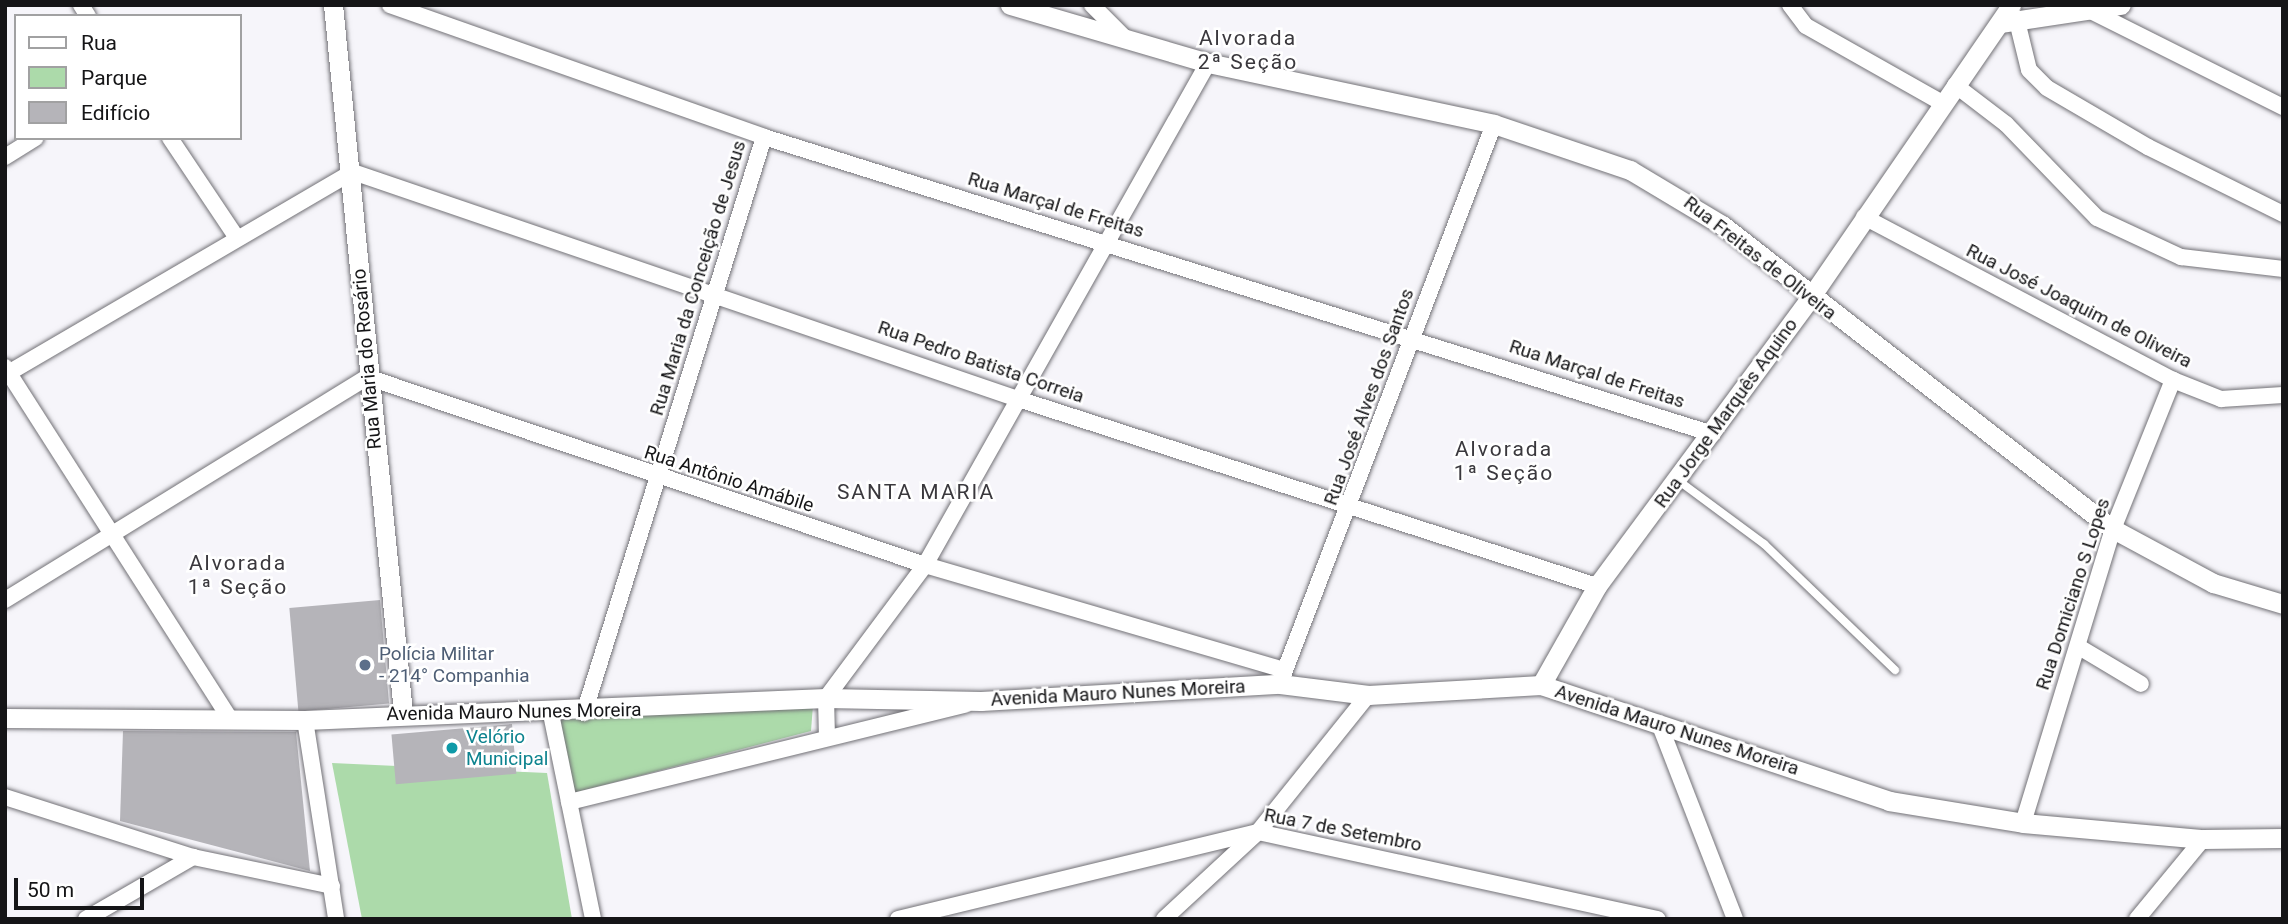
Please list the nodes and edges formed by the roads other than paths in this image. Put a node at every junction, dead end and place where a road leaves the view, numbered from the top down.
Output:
1 (333, 5) edge
2 (390, 5) edge
3 (1010, 5) edge
4 (1092, 5) edge
5 (1790, 5) edge
6 (2121, 5) edge
7 (2084, 8) edge
8 (2009, 16) edge
9 (1128, 41) junction
10 (1208, 63) junction
11 (1955, 85) junction
12 (1942, 103) junction
13 (2283, 107) edge
14 (1494, 124) junction
15 (764, 137) junction
16 (33, 140) edge
17 (171, 140) edge
18 (5, 158) edge
19 (353, 172) junction
20 (2283, 214) edge
21 (1864, 217) junction
22 (237, 238) junction
23 (1107, 242) junction
24 (2283, 270) edge
25 (714, 293) junction
26 (1810, 298) junction
27 (1413, 336) junction
28 (6, 372) edge
29 (366, 377) junction
30 (2172, 380) junction
31 (2283, 395) edge
32 (1018, 399) junction
33 (1713, 434) junction
34 (657, 478) junction
35 (1679, 481) junction
36 (1353, 505) junction
37 (2113, 528) junction
38 (116, 534) junction
39 (925, 565) junction
40 (1597, 586) junction
41 (5, 600) edge
42 (2283, 604) edge
43 (2079, 647) junction
44 (1895, 670) dead end
45 (1282, 677) junction
46 (2141, 684) dead end
47 (1541, 685) junction
48 (1368, 695) junction
49 (826, 698) junction
50 (981, 701) junction
51 (403, 713) junction
52 (583, 713) junction
53 (551, 714) junction
54 (229, 717) junction
55 (5, 718) edge
56 (304, 720) junction
57 (1659, 723) junction
58 (827, 738) junction
59 (5, 797) edge
60 (569, 802) junction
61 (2023, 823) junction
62 (1258, 832) junction
63 (2283, 838) edge
64 (2203, 839) junction
65 (193, 857) junction
66 (332, 886) junction
67 (86, 919) edge
68 (336, 919) edge
69 (593, 919) edge
70 (898, 919) edge
71 (1164, 919) edge
72 (1658, 919) edge
73 (1735, 919) edge
74 (2137, 919) edge

1 - 19 street, Rua Maria do Rosário
2 - 15 street, Rua Marçal de Freitas
3 - 9 street, Rua Freitas de Oliveira
4 - 9 street
5 - 12 street
6 - 7 street
7 - 8 street
7 - 13 street
8 - 11 street, Rua Jorge Marquês Aquino
8 - 20 street
9 - 10 street, Rua Freitas de Oliveira
10 - 14 street, Rua Freitas de Oliveira
10 - 23 street
11 - 12 street, Rua Jorge Marquês Aquino
11 - 24 street
12 - 21 street, Rua Jorge Marquês Aquino
14 - 26 street, Rua Freitas de Oliveira
14 - 27 street, Rua José Alves dos Santos
15 - 23 street, Rua Marçal de Freitas
15 - 25 street, Rua Maria da Conceição de Jesus
16 - 18 street
17 - 22 street
19 - 22 street
19 - 25 street, Rua Pedro Batista Correia
19 - 29 street, Rua Maria do Rosário
21 - 26 street, Rua Jorge Marquês Aquino
21 - 30 street, Rua José Joaquim de Oliveira
22 - 28 street
23 - 27 street, Rua Marçal de Freitas
23 - 32 street
25 - 32 street, Rua Pedro Batista Correia
25 - 34 street, Rua Maria da Conceição de Jesus
26 - 33 street, Rua Jorge Marquês Aquino
26 - 37 street, Rua Freitas de Oliveira
27 - 33 street, Rua Marçal de Freitas
27 - 36 street, Rua José Alves dos Santos
28 - 38 street
29 - 34 street, Rua Antônio Amábile
29 - 38 street
29 - 51 street, Rua Maria do Rosário
30 - 31 street, Rua José Joaquim de Oliveira
30 - 37 street, Rua Domiciano S Lopes
32 - 36 street, Rua Pedro Batista Correia
32 - 39 street
33 - 35 street, Rua Jorge Marquês Aquino
34 - 39 street, Rua Antônio Amábile
34 - 52 street, Rua Maria da Conceição de Jesus
35 - 40 street, Rua Jorge Marquês Aquino
35 - 44 lane
36 - 40 street, Rua Pedro Batista Correia
36 - 45 street, Rua José Alves dos Santos
37 - 42 street, Rua Freitas de Oliveira
37 - 43 street, Rua Domiciano S Lopes
38 - 41 street
38 - 54 street
39 - 45 street, Rua Antônio Amábile
39 - 49 street
40 - 47 street, Rua Jorge Marquês Aquino
43 - 46 street
43 - 61 street, Rua Domiciano S Lopes
45 - 48 street, Avenida Mauro Nunes Moreira
45 - 50 street, Avenida Mauro Nunes Moreira
47 - 48 street, Avenida Mauro Nunes Moreira
47 - 57 street, Avenida Mauro Nunes Moreira
48 - 62 street
49 - 50 street, Avenida Mauro Nunes Moreira
49 - 52 street, Avenida Mauro Nunes Moreira
49 - 58 street
50 - 58 street, Avenida Mauro Nunes Moreira
51 - 53 street, Avenida Mauro Nunes Moreira
51 - 56 street, Avenida Mauro Nunes Moreira
52 - 53 street, Avenida Mauro Nunes Moreira
53 - 60 street
54 - 55 street, Avenida Mauro Nunes Moreira
54 - 56 street, Avenida Mauro Nunes Moreira
56 - 66 street
57 - 61 street, Avenida Mauro Nunes Moreira
57 - 73 street
58 - 60 street, Avenida Mauro Nunes Moreira
59 - 65 street
60 - 69 street
61 - 64 street, Avenida Mauro Nunes Moreira
62 - 70 street, Rua 7 de Setembro
62 - 71 street
62 - 72 street, Rua 7 de Setembro
63 - 64 street, Avenida Mauro Nunes Moreira
64 - 74 street
65 - 66 street
65 - 67 street
66 - 68 street

